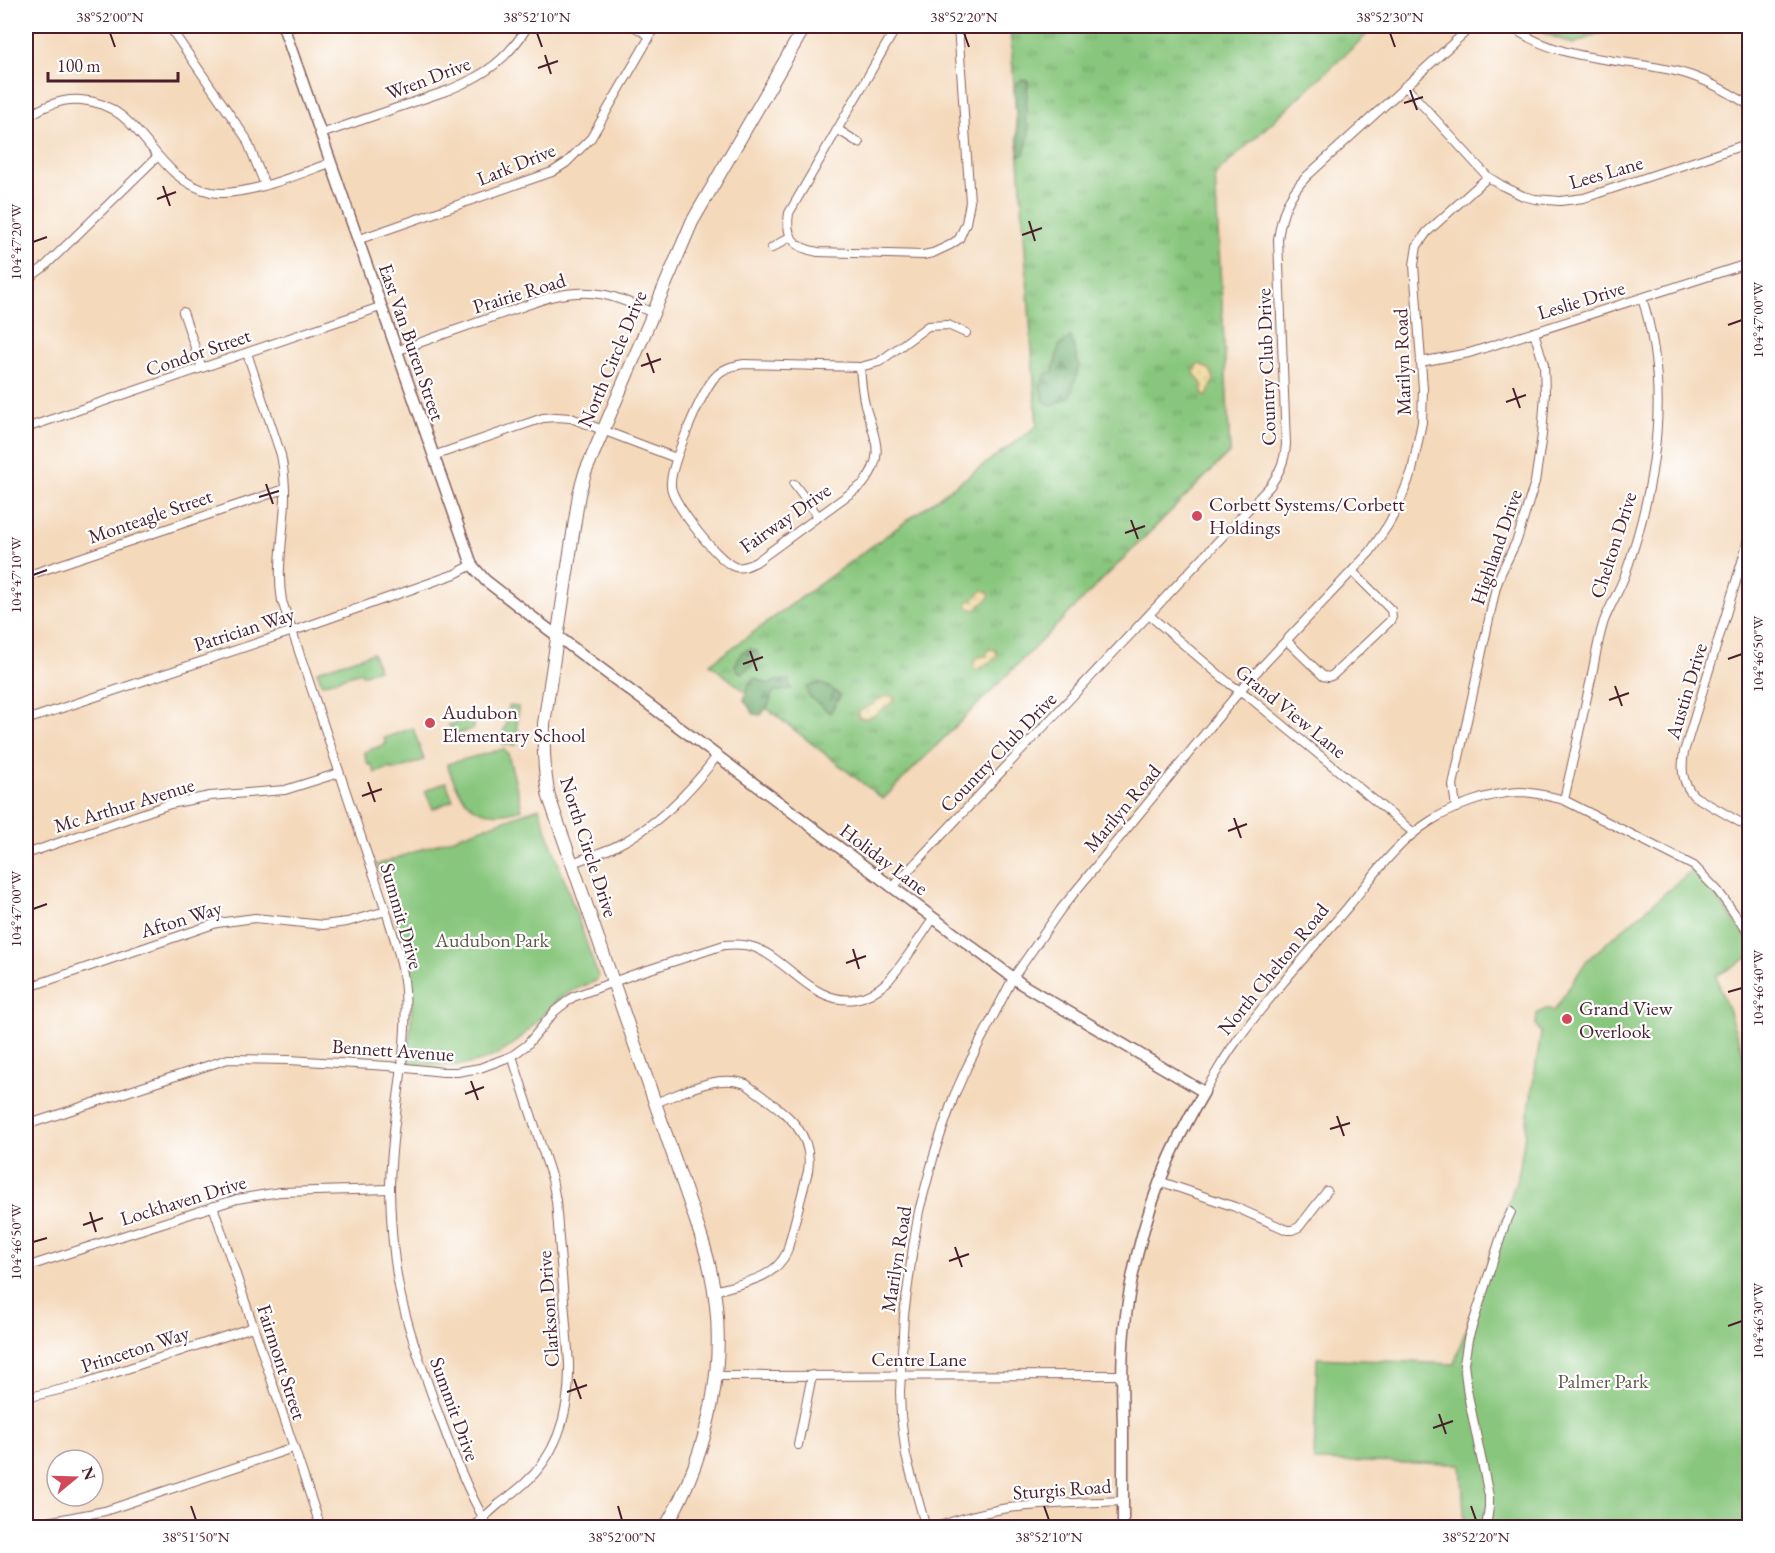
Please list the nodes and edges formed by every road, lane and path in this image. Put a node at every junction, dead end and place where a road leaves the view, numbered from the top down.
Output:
1 (169, 26) edge
2 (295, 26) edge
3 (528, 26) edge
4 (633, 26) edge
5 (656, 26) edge
6 (805, 26) edge
7 (897, 26) edge
8 (958, 26) edge
9 (1472, 26) edge
10 (1510, 26) edge
11 (284, 27) edge
12 (650, 36) junction
13 (1405, 86) junction
14 (1749, 106) edge
15 (26, 118) edge
16 (837, 129) junction
17 (321, 134) junction
18 (860, 143) dead end
19 (1749, 143) edge
20 (158, 156) junction
21 (330, 163) junction
22 (1488, 177) junction
23 (265, 185) junction
24 (790, 237) junction
25 (357, 240) junction
26 (772, 248) dead end
27 (1747, 264) edge
28 (26, 280) edge
29 (1749, 280) edge
30 (1642, 298) junction
31 (380, 307) junction
32 (183, 312) dead end
33 (653, 313) junction
34 (1534, 332) junction
35 (966, 333) dead end
36 (396, 351) junction
37 (247, 353) junction
38 (1420, 362) junction
39 (860, 367) junction
40 (202, 368) junction
41 (26, 428) edge
42 (603, 431) junction
43 (433, 456) junction
44 (676, 458) junction
45 (794, 484) dead end
46 (285, 489) junction
47 (818, 516) junction
48 (1749, 532) edge
49 (472, 566) junction
50 (737, 568) junction
51 (1353, 572) junction
52 (26, 576) edge
53 (736, 578) dead end
54 (1149, 615) junction
55 (291, 632) junction
56 (556, 635) junction
57 (1287, 641) junction
58 (1240, 691) junction
59 (26, 720) edge
60 (717, 756) junction
61 (339, 773) junction
62 (1564, 800) junction
63 (1456, 808) junction
64 (1749, 828) edge
65 (1414, 833) junction
66 (26, 854) edge
67 (572, 862) junction
68 (892, 888) junction
69 (386, 911) junction
70 (933, 919) junction
71 (1749, 935) edge
72 (1013, 978) junction
73 (614, 981) junction
74 (26, 988) edge
75 (512, 1056) junction
76 (400, 1068) junction
77 (1204, 1092) junction
78 (655, 1103) junction
79 (26, 1125) edge
80 (1159, 1181) junction
81 (390, 1189) junction
82 (1327, 1191) dead end
83 (213, 1206) junction
84 (1511, 1212) dead end
85 (26, 1267) edge
86 (714, 1291) junction
87 (253, 1327) junction
88 (812, 1375) junction
89 (1122, 1375) junction
90 (717, 1376) junction
91 (901, 1376) junction
92 (26, 1398) edge
93 (798, 1444) dead end
94 (293, 1448) junction
95 (1123, 1501) junction
96 (483, 1517) junction
97 (26, 1526) edge
98 (321, 1527) edge
99 (470, 1527) edge
100 (489, 1527) edge
101 (665, 1527) edge
102 (926, 1527) edge
103 (934, 1527) edge
104 (1123, 1527) edge
105 (1486, 1527) edge

1 - 23 street
2 - 11 street
3 - 17 street, Wren Drive
4 - 12 street
5 - 12 street, Lark Drive
6 - 33 main road, North Circle Drive
7 - 16 street
8 - 24 street
9 - 13 street, Country Club Drive
10 - 14 street
11 - 17 street, East Van Buren Street
12 - 25 street, Lark Drive
13 - 22 street, Lees Lane
13 - 54 street, Country Club Drive
15 - 20 street
16 - 18 street
16 - 24 street
17 - 21 street, East Van Buren Street
19 - 22 street, Lees Lane
20 - 23 street
20 - 28 street
21 - 23 street
21 - 25 street, East Van Buren Street
22 - 38 street, Marilyn Road
24 - 26 street
25 - 31 street, East Van Buren Street
27 - 29 street
27 - 30 street, Leslie Drive
30 - 34 street, Leslie Drive
30 - 62 street, Chelton Drive
31 - 36 street, East Van Buren Street
31 - 37 street, Condor Street
32 - 40 street
33 - 36 street, Prairie Road
33 - 42 main road, North Circle Drive
34 - 38 street, Leslie Drive
34 - 63 street, Highland Drive
35 - 39 street, Fairway Drive
36 - 43 street, East Van Buren Street
37 - 40 street, Condor Street
37 - 46 street, Summit Drive
38 - 51 street, Marilyn Road
39 - 44 street, Fairway Drive
39 - 47 street, Fairway Drive
40 - 41 street, Condor Street
42 - 43 street
42 - 44 street
42 - 56 main road, North Circle Drive
43 - 49 street, East Van Buren Street
44 - 50 street, Fairway Drive
45 - 47 street
46 - 52 street, Monteagle Street
46 - 55 street, Summit Drive
47 - 50 street, Fairway Drive
48 - 64 street, Austin Drive
49 - 55 street, Patrician Way
49 - 56 street, East Van Buren Street
50 - 53 street
51 - 57 street, Marilyn Road
51 - 57 street
54 - 58 street, Grand View Lane
54 - 68 street, Country Club Drive
55 - 59 street, Patrician Way
55 - 61 street, Summit Drive
56 - 60 street, Holiday Lane
56 - 67 main road, North Circle Drive
57 - 58 street, Marilyn Road
58 - 65 street, Grand View Lane
58 - 72 street, Marilyn Road
60 - 67 street
60 - 68 street, Holiday Lane
61 - 66 street, Mc Arthur Avenue
61 - 69 street, Summit Drive
62 - 63 street, North Chelton Road
62 - 71 street, North Chelton Road
63 - 65 street, North Chelton Road
65 - 77 street, North Chelton Road
67 - 73 main road, North Circle Drive
68 - 70 street, Holiday Lane
69 - 74 street, Afton Way
69 - 76 street, Summit Drive
70 - 72 street, Holiday Lane
70 - 73 street, Bennett Avenue
72 - 77 street, Holiday Lane
72 - 91 street, Marilyn Road
73 - 75 street, Bennett Avenue
73 - 78 main road, North Circle Drive
75 - 76 street, Bennett Avenue
75 - 96 street, Clarkson Drive
76 - 79 street, Bennett Avenue
76 - 81 street, Summit Drive
77 - 80 street, North Chelton Road
78 - 86 main road, North Circle Drive
78 - 86 street
80 - 82 street
80 - 89 street, North Chelton Road
81 - 83 street, Lockhaven Drive
81 - 96 street, Summit Drive
83 - 85 street, Lockhaven Drive
83 - 87 street, Fairmont Street
84 - 105 street
86 - 90 main road, North Circle Drive
87 - 92 street, Princeton Way
87 - 94 street, Fairmont Street
88 - 90 street, Centre Lane
88 - 91 street, Centre Lane
88 - 93 street
89 - 91 street, Centre Lane
89 - 95 street, North Chelton Road
90 - 101 main road, North Circle Drive
91 - 102 street, Marilyn Road
94 - 97 street
94 - 98 street, Fairmont Street
95 - 103 street, Sturgis Road
95 - 104 street, North Chelton Road
96 - 99 street, Clarkson Drive
96 - 100 street, Summit Drive

